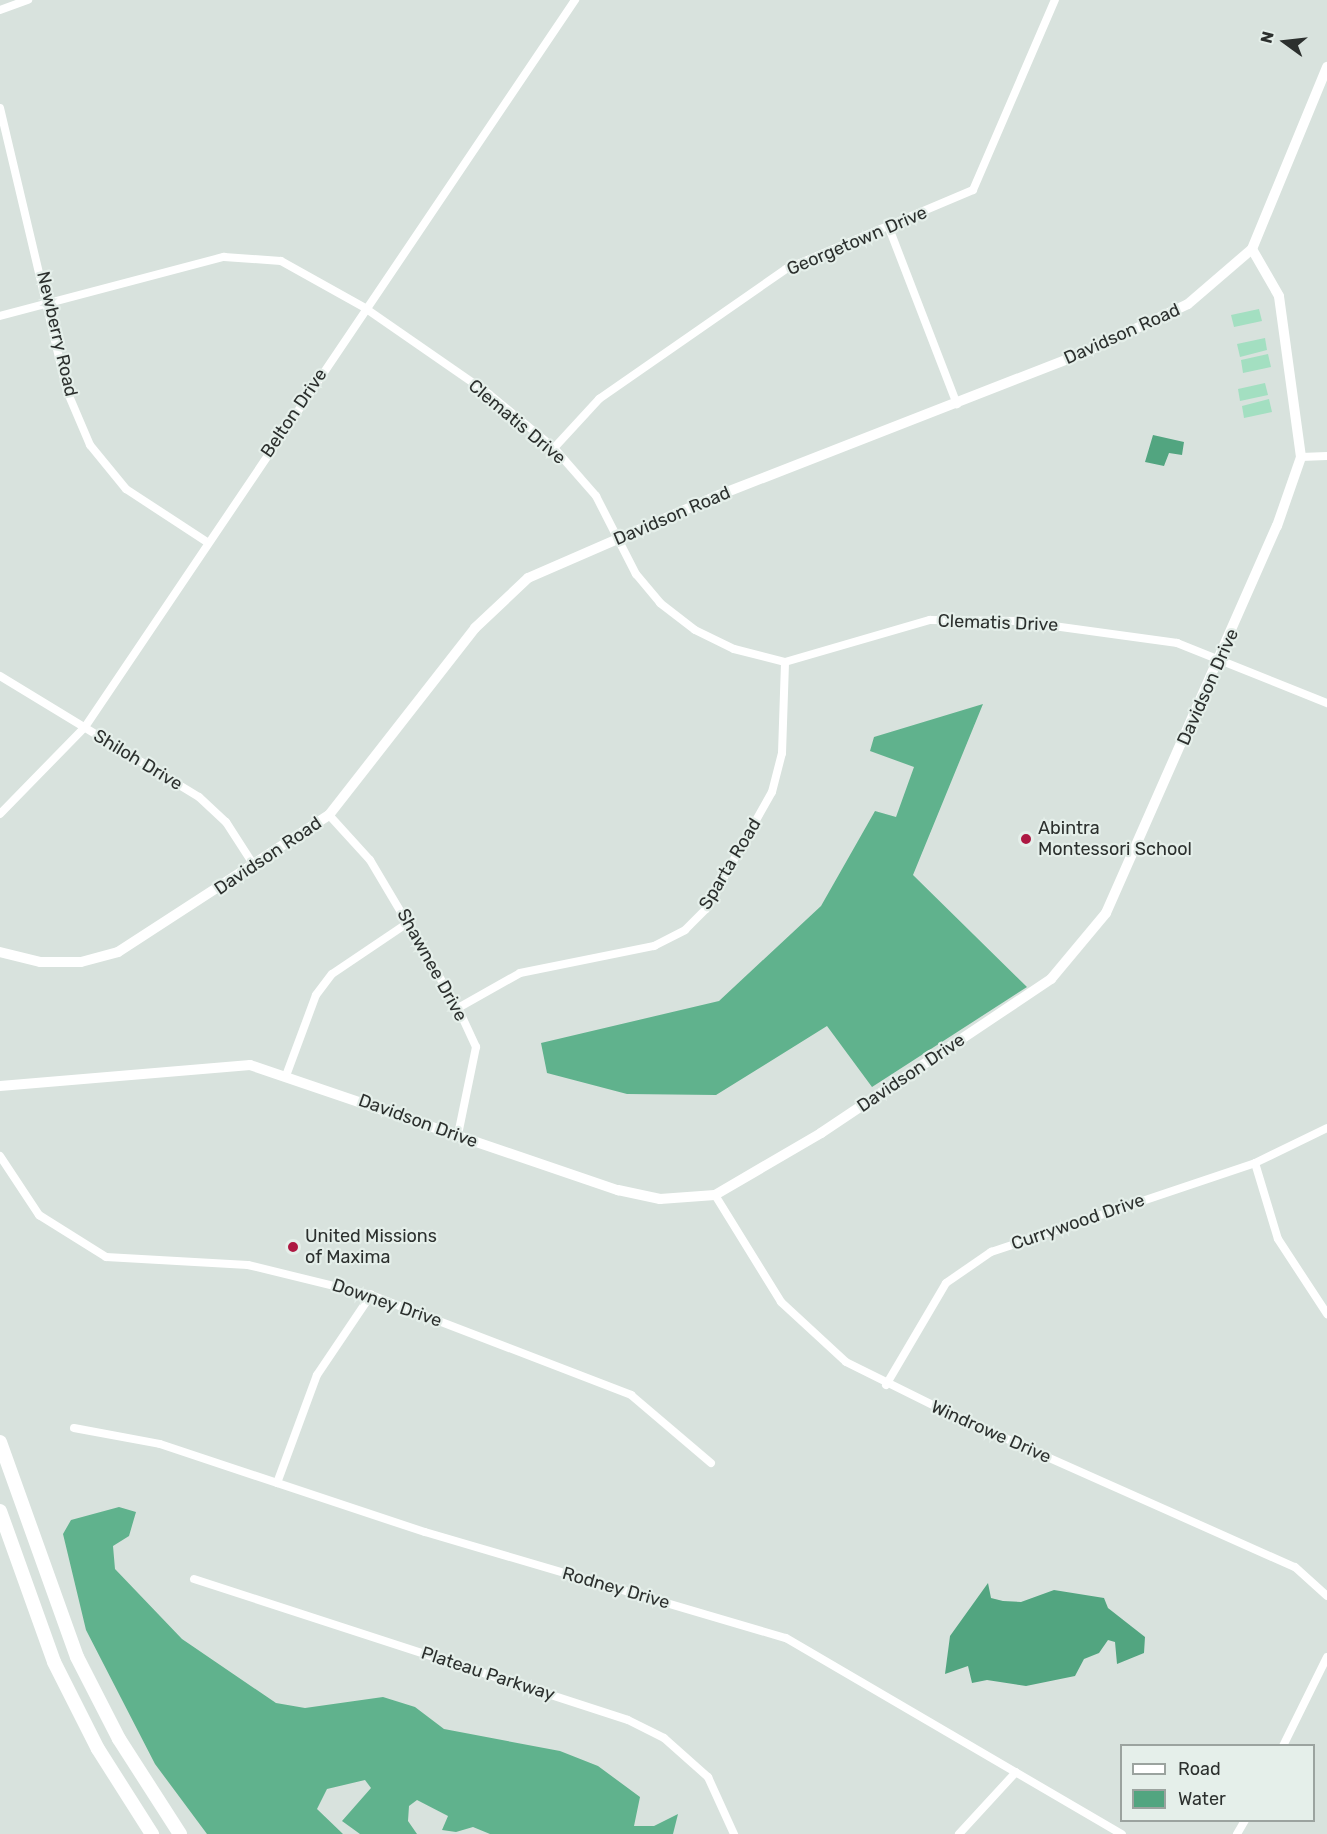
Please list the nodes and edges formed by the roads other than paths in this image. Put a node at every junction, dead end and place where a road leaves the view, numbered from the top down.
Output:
1 (28, 0) edge
2 (575, 0) edge
3 (1055, 0) edge
4 (0, 10) edge
5 (1326, 74) edge
6 (0, 108) edge
7 (889, 228) junction
8 (1252, 249) junction
9 (50, 301) junction
10 (365, 308) junction
11 (0, 316) edge
12 (957, 404) junction
13 (554, 448) junction
14 (1327, 456) edge
15 (1301, 457) junction
16 (618, 538) junction
17 (207, 542) junction
18 (1220, 660) junction
19 (786, 662) junction
20 (0, 676) edge
21 (1327, 703) edge
22 (85, 727) junction
23 (0, 814) edge
24 (329, 815) junction
25 (255, 867) junction
26 (409, 922) junction
27 (0, 952) edge
28 (458, 1008) junction
29 (287, 1073) junction
30 (0, 1086) edge
31 (1327, 1128) edge
32 (458, 1135) junction
33 (0, 1156) edge
34 (1255, 1163) junction
35 (715, 1195) junction
36 (371, 1294) junction
37 (1327, 1314) edge
38 (886, 1385) junction
39 (74, 1428) dead end
40 (0, 1442) edge
41 (711, 1463) dead end
42 (277, 1484) junction
43 (0, 1511) edge
44 (194, 1579) dead end
45 (1327, 1596) edge
46 (1327, 1657) edge
47 (1284, 1744) edge
48 (1016, 1772) junction
49 (152, 1834) edge
50 (180, 1834) edge
51 (734, 1834) edge
52 (959, 1834) edge
53 (1122, 1834) edge

1 - 4 street
2 - 10 street, Belton Drive
3 - 7 street, Georgetown Drive
5 - 8 street, Davidson Road
6 - 9 street, Newberry Road
7 - 12 street
7 - 13 street, Georgetown Drive
8 - 12 street, Davidson Road
8 - 15 street, Davidson Drive
9 - 10 street, Clematis Drive
9 - 11 street, Clematis Drive
9 - 17 street, Newberry Road
10 - 13 street, Clematis Drive
10 - 17 street, Belton Drive
12 - 16 street, Davidson Road
13 - 16 street, Clematis Drive
14 - 15 street
15 - 18 street, Davidson Drive
16 - 19 street, Clematis Drive
16 - 24 street, Davidson Road
17 - 22 street, Belton Drive
18 - 19 street, Clematis Drive
18 - 21 street, Clematis Drive
18 - 35 street, Davidson Drive
19 - 28 street, Sparta Road
20 - 22 street, Shiloh Drive
22 - 23 street, Belton Drive
22 - 25 street, Shiloh Drive
24 - 25 street, Davidson Road
24 - 26 street, Shawnee Drive
25 - 27 street, Davidson Road
26 - 28 street, Shawnee Drive
26 - 29 street
28 - 32 street, Shawnee Drive
29 - 30 street, Davidson Drive
29 - 32 street, Davidson Drive
31 - 34 street, Currywood Drive
32 - 35 street, Davidson Drive
33 - 36 street, Downey Drive
34 - 37 street
34 - 38 street, Currywood Drive
35 - 38 street, Windrowe Drive
36 - 41 street, Downey Drive
36 - 42 street
38 - 45 street, Windrowe Drive
39 - 42 street, Rodney Drive
40 - 50 highway
42 - 48 street, Rodney Drive
43 - 49 highway
44 - 51 street, Plateau Parkway
46 - 47 street
48 - 52 street
48 - 53 street, Rodney Drive

